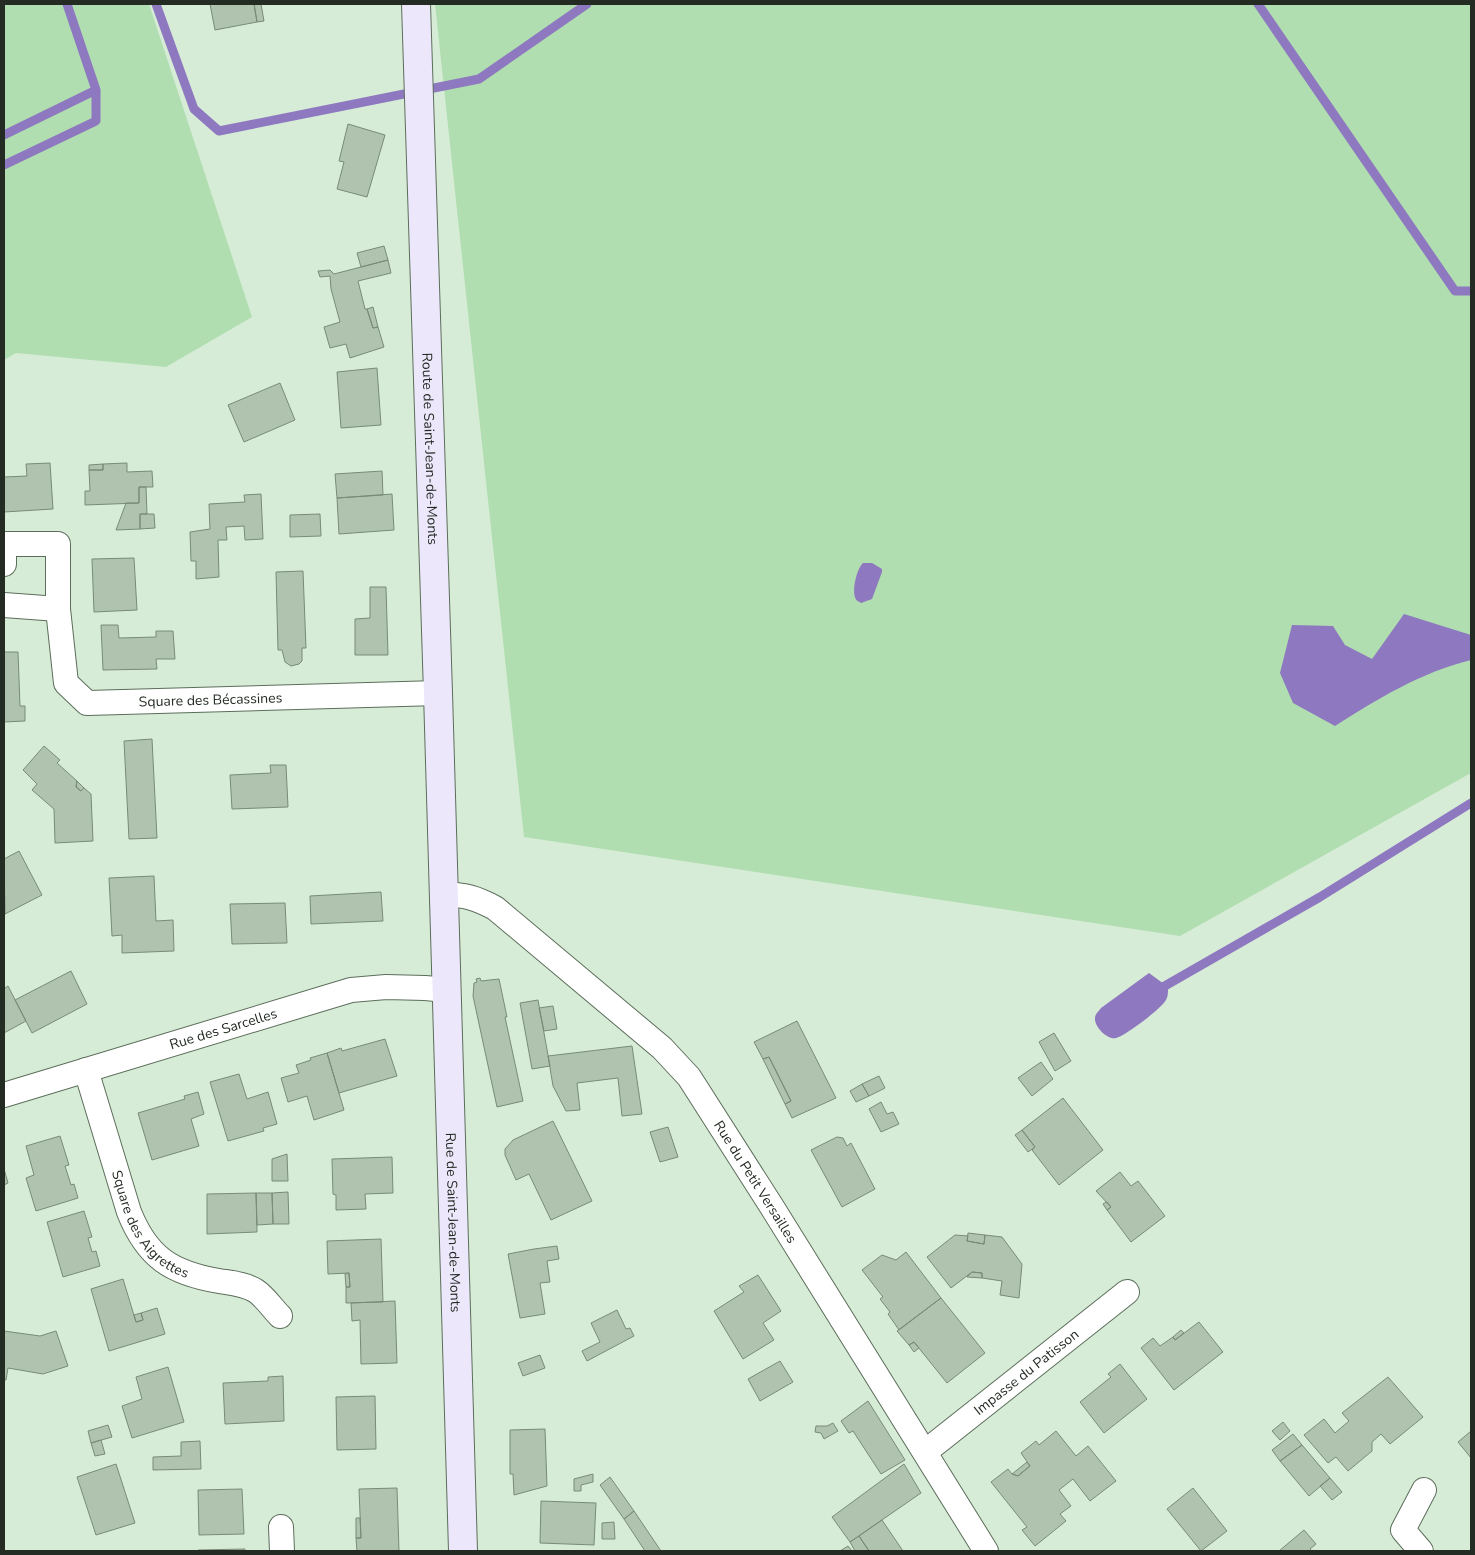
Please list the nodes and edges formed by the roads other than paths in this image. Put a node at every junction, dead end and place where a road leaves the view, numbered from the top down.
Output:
1 (416, 4) edge
2 (4, 564) edge
3 (4, 605) edge
4 (58, 609) junction
5 (438, 693) junction
6 (444, 894) junction
7 (447, 990) junction
8 (86, 1070) junction
9 (4, 1095) edge
10 (1127, 1292) dead end
11 (280, 1316) dead end
12 (925, 1452) junction
13 (1424, 1490) dead end
14 (281, 1526) dead end
15 (282, 1551) edge
16 (463, 1551) edge
17 (986, 1551) edge
18 (1421, 1551) edge

1 - 5 main road, Route de Saint-Jean-de-Monts
2 - 4 street, Square des Bécassines
3 - 4 street
4 - 5 street, Square des Bécassines
5 - 6 main road, Route de Saint-Jean-de-Monts
6 - 7 main road, Rue de Saint-Jean-de-Monts
6 - 12 street, Rue du Petit Versailles
7 - 8 street, Rue des Sarcelles
7 - 16 main road, Rue de Saint-Jean-de-Monts
8 - 9 street, Rue des Sarcelles
8 - 11 street, Square des Aigrettes
10 - 12 street, Impasse du Patisson
12 - 17 street, Rue du Petit Versailles
13 - 18 street
14 - 15 street

